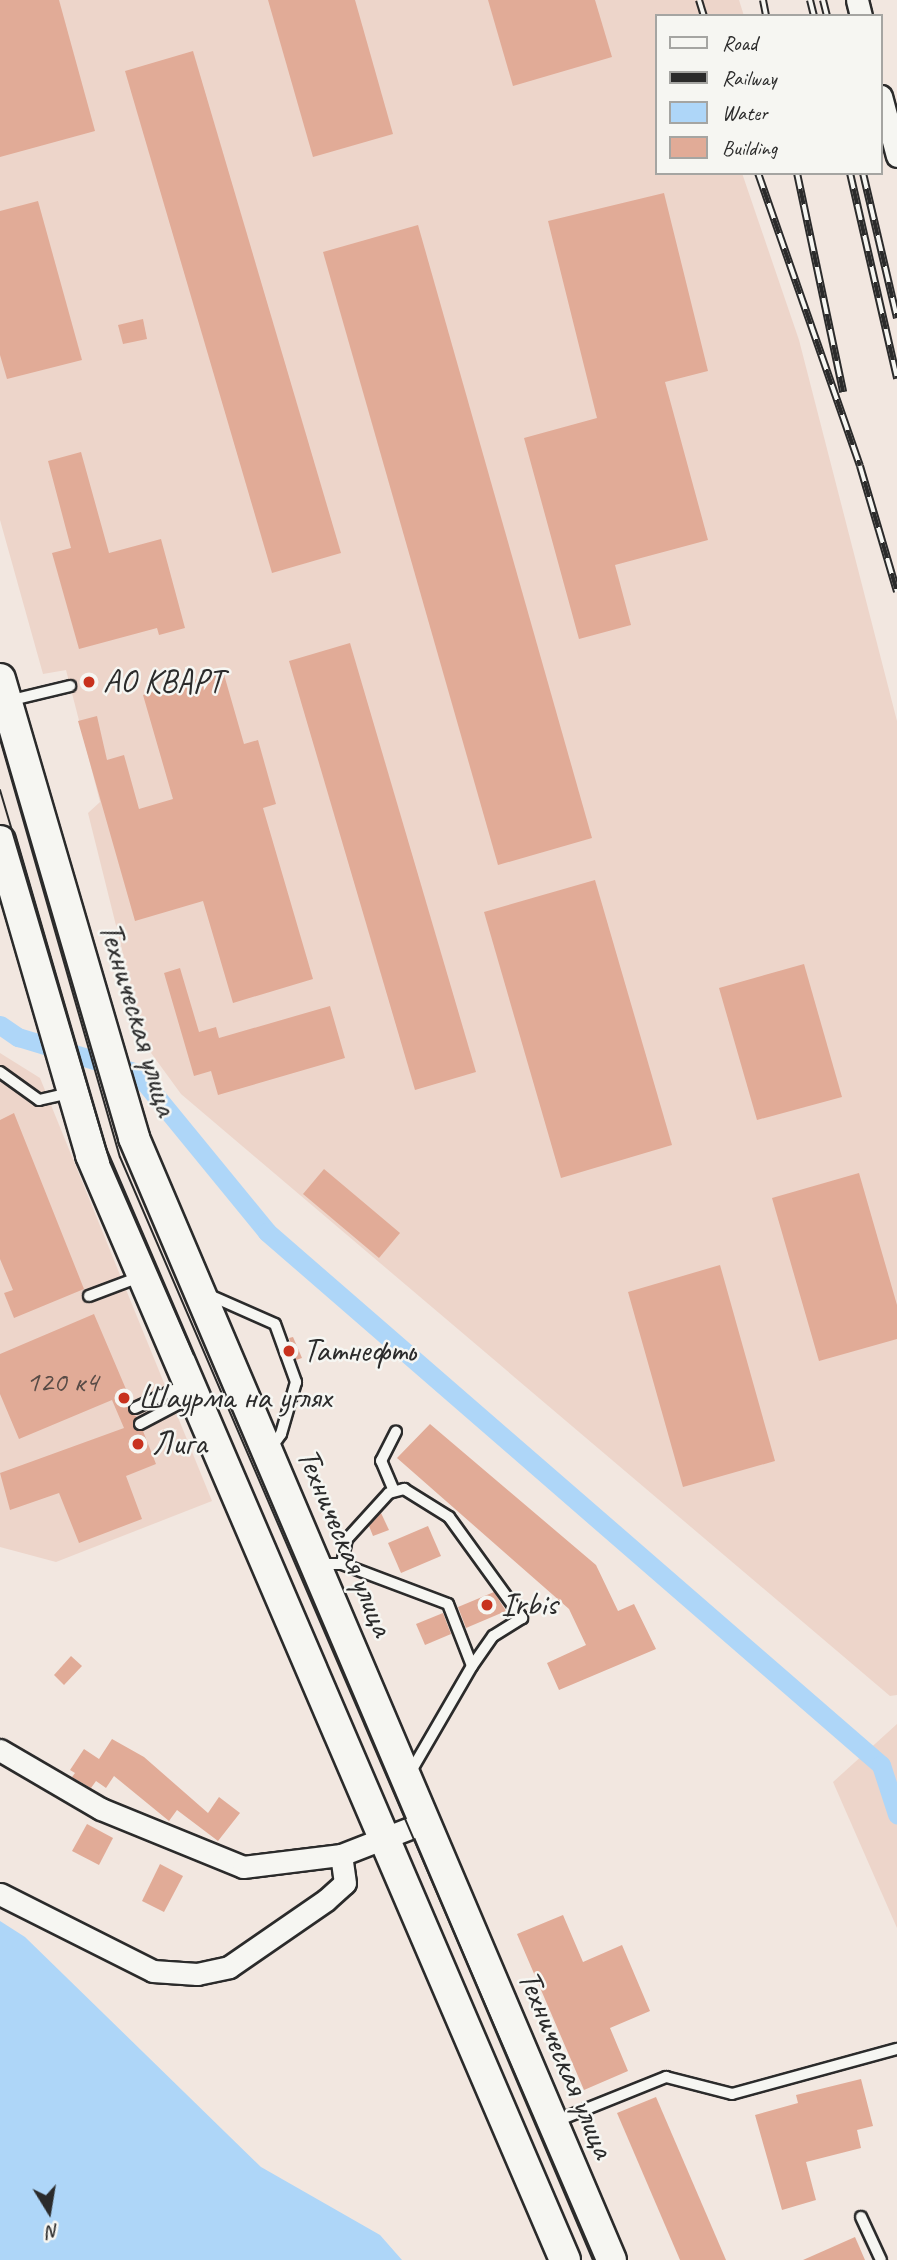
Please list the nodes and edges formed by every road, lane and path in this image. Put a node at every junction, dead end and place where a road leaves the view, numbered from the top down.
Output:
1 (883, 104) edge
2 (897, 156) edge
3 (70, 686) dead end
4 (2, 695) edge
5 (0, 841) edge
6 (0, 1072) edge
7 (6, 1082) edge
8 (70, 1086) junction
9 (142, 1276) junction
10 (199, 1291) junction
11 (89, 1296) dead end
12 (191, 1390) junction
13 (135, 1408) dead end
14 (139, 1424) dead end
15 (396, 1432) dead end
16 (267, 1453) junction
17 (394, 1491) junction
18 (328, 1564) junction
19 (472, 1666) junction
20 (0, 1750) edge
21 (406, 1779) junction
22 (423, 1823) junction
23 (382, 1839) junction
24 (341, 1855) junction
25 (0, 1894) edge
26 (897, 2049) edge
27 (551, 2123) junction
28 (861, 2217) dead end
29 (565, 2260) edge
30 (611, 2260) edge
31 (881, 2260) edge

1 - 2 street
3 - 4 lane
4 - 10 main road, Техническая улица
5 - 8 main road
6 - 7 lane
7 - 8 lane
8 - 9 main road
9 - 11 lane
9 - 12 main road
10 - 16 main road, Техническая улица
10 - 16 lane
12 - 13 lane
12 - 14 lane
12 - 23 main road
15 - 17 lane
16 - 18 main road, Техническая улица
17 - 18 lane
17 - 19 lane
18 - 19 lane
18 - 21 main road, Техническая улица
19 - 21 lane
20 - 24 street
21 - 22 main road, Техническая улица
22 - 23 street
22 - 27 main road, Техническая улица
23 - 24 street
23 - 29 main road
24 - 25 street
26 - 27 lane
27 - 30 main road, Техническая улица
28 - 31 lane

